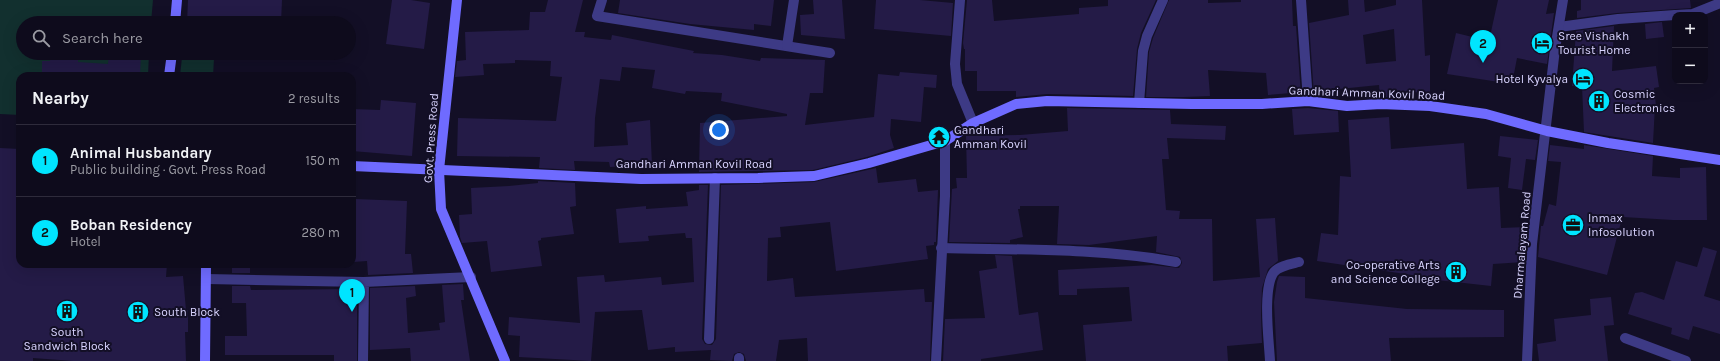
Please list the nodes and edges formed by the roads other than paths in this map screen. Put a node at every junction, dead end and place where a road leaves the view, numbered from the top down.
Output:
1 (177, 0) edge
2 (457, 0) edge
3 (602, 0) edge
4 (794, 0) edge
5 (960, 0) edge
6 (1163, 0) edge
7 (1301, 0) edge
8 (1563, 0) edge
9 (1720, 3) edge
10 (1698, 12) edge
11 (1672, 15) edge
12 (176, 16) edge
13 (1559, 27) junction
14 (787, 46) junction
15 (830, 53) dead end
16 (171, 60) edge
17 (170, 72) edge
18 (1308, 101) junction
19 (1139, 102) junction
20 (973, 123) junction
21 (1547, 131) junction
22 (945, 141) junction
23 (1720, 160) edge
24 (356, 166) edge
25 (439, 170) junction
26 (715, 178) junction
27 (941, 248) junction
28 (1176, 262) dead end
29 (1299, 262) dead end
30 (206, 268) edge
31 (470, 277) junction
32 (207, 279) junction
33 (364, 282) junction
34 (1625, 338) dead end
35 (709, 339) dead end
36 (205, 361) edge
37 (363, 361) edge
38 (505, 361) edge
39 (936, 361) edge
40 (1270, 361) edge
41 (1527, 361) edge
42 (1686, 361) edge

1 - 12 street
2 - 25 street, Govt. Press Road
3 - 14 street
4 - 14 street
5 - 20 street
6 - 19 street
7 - 18 street
8 - 13 street, Dharmalayam Road
9 - 10 street
11 - 13 street
13 - 21 street, Dharmalayam Road
14 - 15 street
16 - 17 street
18 - 19 street, Gandhari Amman Kovil Road
18 - 21 street, Gandhari Amman Kovil Road
19 - 20 street, Gandhari Amman Kovil Road
20 - 22 street, Gandhari Amman Kovil Road
21 - 23 street, Gandhari Amman Kovil Road
21 - 41 street, Dharmalayam Road
22 - 26 street, Gandhari Amman Kovil Road
22 - 27 street
24 - 25 street, Gandhari Amman Kovil Road
25 - 26 street, Gandhari Amman Kovil Road
25 - 31 street, Govt. Press Road
26 - 35 street
27 - 28 street
27 - 39 street
29 - 40 street
30 - 32 street
31 - 33 street
31 - 38 street, Govt. Press Road
32 - 33 street
32 - 36 street
33 - 37 street
34 - 42 street

